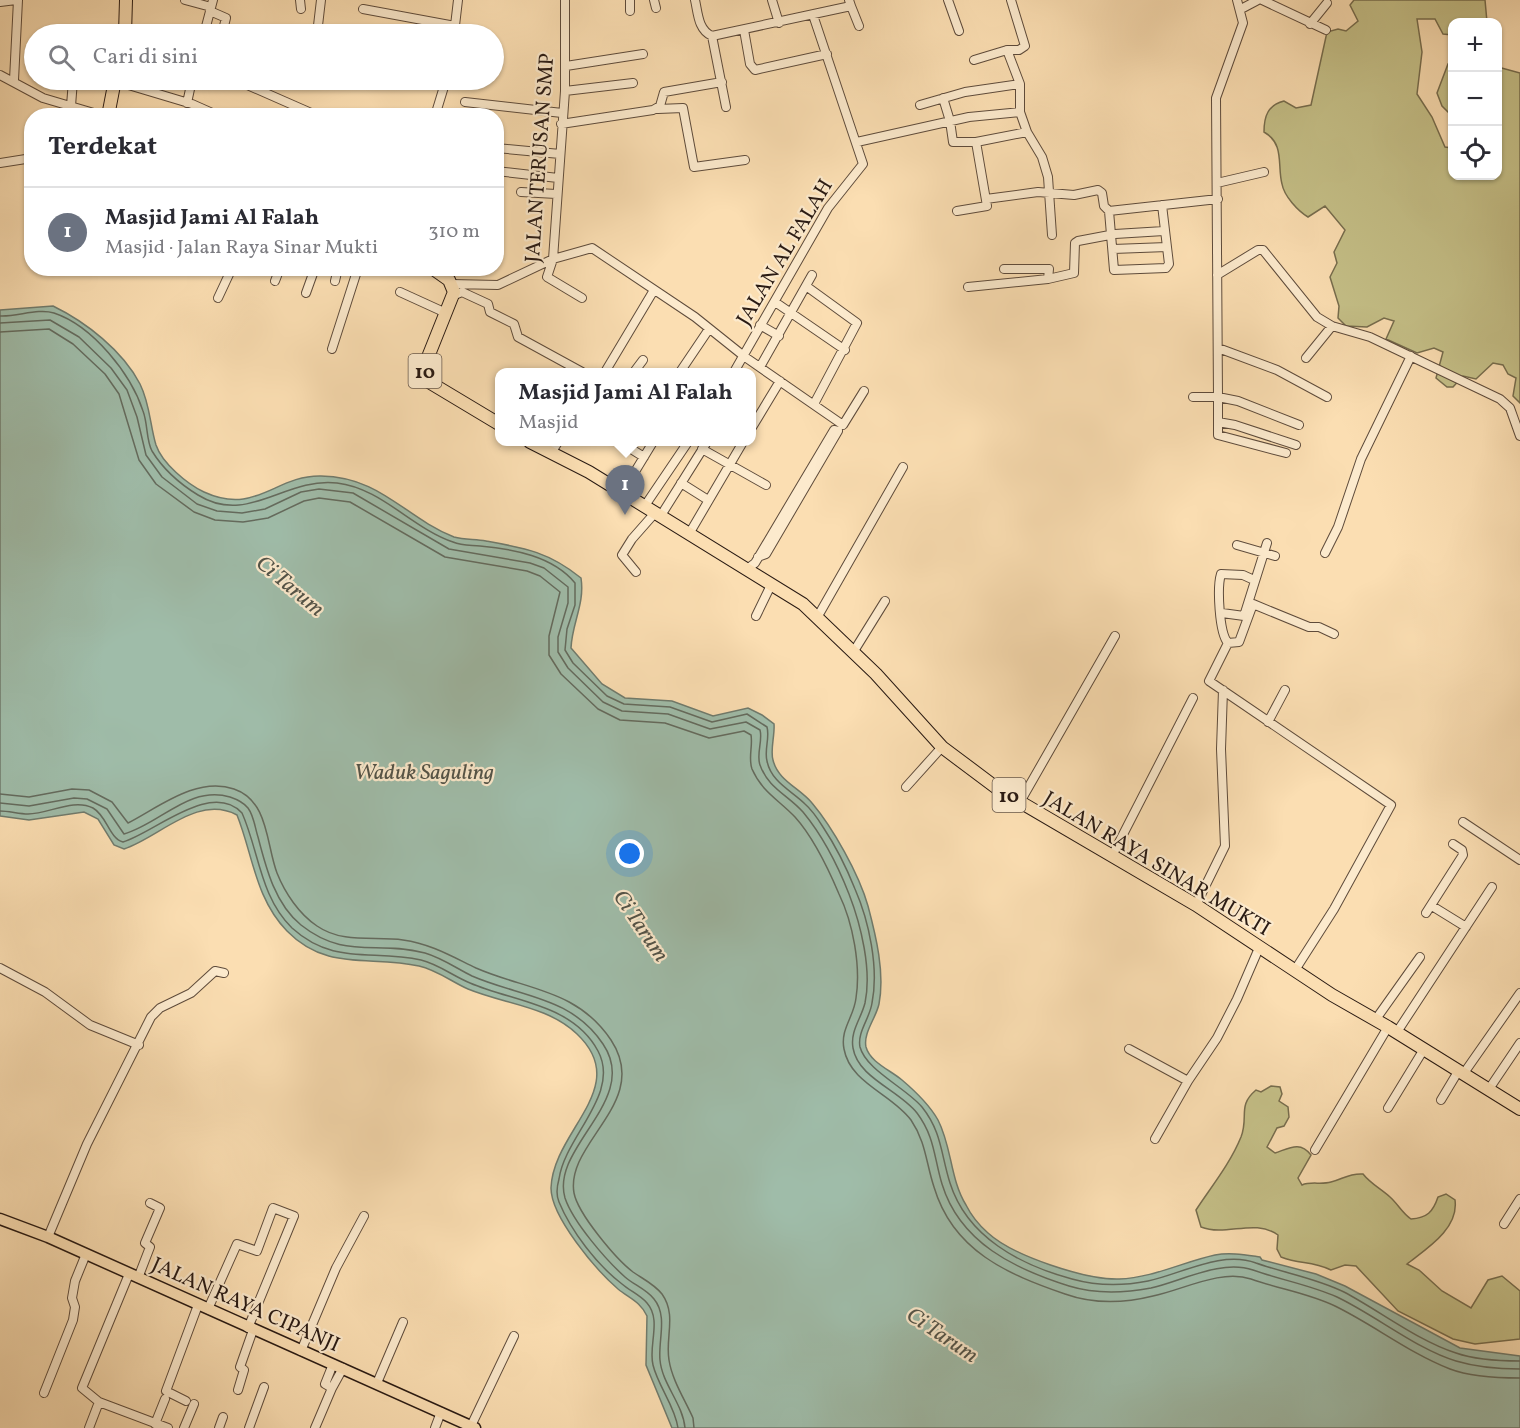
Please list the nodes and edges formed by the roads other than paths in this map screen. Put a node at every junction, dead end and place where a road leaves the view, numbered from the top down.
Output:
1 (17, 0) edge
2 (126, 0) edge
3 (185, 0) edge
4 (300, 0) edge
5 (321, 0) edge
6 (458, 0) edge
7 (565, 0) edge
8 (630, 0) edge
9 (695, 0) edge
10 (772, 0) edge
11 (948, 0) edge
12 (1011, 0) edge
13 (1237, 0) edge
14 (1260, 0) edge
15 (0, 2) edge
16 (850, 3) edge
17 (1327, 3) dead end
18 (211, 6) edge
19 (301, 9) dead end
20 (363, 9) dead end
21 (1241, 9) junction
22 (630, 11) dead end
23 (813, 15) junction
24 (779, 23) junction
25 (125, 24) edge
26 (207, 24) edge
27 (224, 24) edge
28 (317, 24) edge
29 (444, 24) edge
30 (455, 24) edge
31 (1310, 24) junction
32 (860, 26) dead end
33 (744, 30) junction
34 (1326, 30) dead end
35 (959, 31) dead end
36 (712, 36) junction
37 (1007, 51) junction
38 (643, 54) dead end
39 (827, 54) junction
40 (974, 60) dead end
41 (566, 66) junction
42 (0, 75) edge
43 (14, 80) junction
44 (722, 82) junction
45 (633, 83) dead end
46 (1020, 84) junction
47 (24, 86) edge
48 (30, 90) edge
49 (72, 90) edge
50 (112, 90) edge
51 (146, 90) edge
52 (190, 90) edge
53 (259, 90) edge
54 (443, 90) edge
55 (565, 92) junction
56 (943, 98) junction
57 (465, 102) dead end
58 (187, 103) junction
59 (920, 105) dead end
60 (71, 106) junction
61 (726, 107) dead end
62 (78, 108) edge
63 (108, 108) edge
64 (199, 108) edge
65 (300, 108) edge
66 (437, 108) edge
67 (658, 109) junction
68 (1020, 112) junction
69 (562, 113) junction
70 (950, 121) junction
71 (561, 124) junction
72 (1027, 132) junction
73 (857, 142) junction
74 (976, 142) junction
75 (504, 149) edge
76 (560, 154) junction
77 (24, 159) edge
78 (745, 160) dead end
79 (0, 163) edge
80 (504, 172) edge
81 (1264, 172) dead end
82 (558, 178) junction
83 (1217, 183) junction
84 (1051, 191) junction
85 (521, 192) dead end
86 (556, 194) junction
87 (986, 199) junction
88 (1218, 199) junction
89 (1162, 205) junction
90 (957, 211) dead end
91 (1109, 211) junction
92 (1164, 231) junction
93 (1052, 235) dead end
94 (1112, 236) junction
95 (1167, 247) junction
96 (1113, 249) junction
97 (553, 259) junction
98 (1004, 269) dead end
99 (812, 275) dead end
100 (1217, 275) junction
101 (228, 276) edge
102 (277, 276) edge
103 (312, 276) edge
104 (336, 276) edge
105 (355, 276) edge
106 (439, 276) edge
107 (1048, 279) junction
108 (275, 281) dead end
109 (335, 281) dead end
110 (806, 286) junction
111 (968, 287) dead end
112 (452, 290) junction
113 (654, 290) junction
114 (400, 292) dead end
115 (306, 293) dead end
116 (218, 298) dead end
117 (582, 298) dead end
118 (775, 302) junction
119 (446, 313) junction
120 (791, 313) junction
121 (760, 325) junction
122 (1332, 326) junction
123 (709, 329) junction
124 (779, 336) junction
125 (1218, 348) junction
126 (332, 349) dead end
127 (845, 350) junction
128 (1411, 356) junction
129 (745, 357) junction
130 (1305, 358) dead end
131 (643, 360) dead end
132 (760, 367) junction
133 (575, 368) edge
134 (607, 368) edge
135 (637, 368) edge
136 (683, 368) edge
137 (737, 368) edge
138 (780, 381) junction
139 (864, 391) dead end
140 (1192, 397) dead end
141 (1218, 397) junction
142 (1327, 397) dead end
143 (814, 404) junction
144 (756, 421) edge
145 (495, 422) edge
146 (1218, 422) junction
147 (1299, 425) dead end
148 (1520, 436) edge
149 (1296, 445) dead end
150 (539, 446) edge
151 (555, 446) edge
152 (628, 446) edge
153 (650, 446) edge
154 (686, 446) edge
155 (704, 446) edge
156 (740, 446) edge
157 (702, 450) junction
158 (551, 453) junction
159 (1286, 453) dead end
160 (644, 457) junction
161 (729, 465) junction
162 (903, 467) dead end
163 (681, 483) junction
164 (766, 485) dead end
165 (622, 493) junction
166 (798, 494) junction
167 (708, 500) junction
168 (653, 513) junction
169 (689, 534) junction
170 (1267, 543) dead end
171 (1237, 545) dead end
172 (1263, 553) junction
173 (1325, 553) dead end
174 (1275, 556) dead end
175 (747, 569) junction
176 (636, 572) dead end
177 (1254, 580) junction
178 (771, 585) junction
179 (885, 601) dead end
180 (1222, 613) junction
181 (756, 616) dead end
182 (818, 616) junction
183 (1334, 634) dead end
184 (1115, 636) dead end
185 (1228, 643) junction
186 (854, 651) junction
187 (1223, 690) junction
188 (1285, 690) dead end
189 (1193, 698) dead end
190 (1268, 722) junction
191 (942, 747) junction
192 (906, 787) dead end
193 (1020, 802) junction
194 (1463, 822) dead end
195 (1453, 844) dead end
196 (1112, 856) junction
197 (1520, 860) edge
198 (1492, 887) dead end
199 (1196, 905) junction
200 (1431, 906) junction
201 (1426, 913) dead end
202 (1466, 927) junction
203 (1259, 948) junction
204 (1420, 957) dead end
205 (0, 968) edge
206 (1295, 970) junction
207 (224, 973) dead end
208 (1520, 993) edge
209 (1376, 1019) junction
210 (1393, 1029) junction
211 (1520, 1043) edge
212 (139, 1045) junction
213 (1130, 1048) dead end
214 (1424, 1049) junction
215 (1462, 1072) junction
216 (1188, 1081) junction
217 (1489, 1089) junction
218 (1441, 1100) dead end
219 (1388, 1108) dead end
220 (1520, 1109) edge
221 (1155, 1139) dead end
222 (1315, 1150) dead end
223 (1520, 1199) edge
224 (150, 1203) dead end
225 (364, 1216) dead end
226 (0, 1219) edge
227 (1504, 1224) dead end
228 (48, 1237) junction
229 (86, 1254) junction
230 (134, 1276) junction
231 (203, 1307) junction
232 (403, 1322) dead end
233 (251, 1329) junction
234 (514, 1336) dead end
235 (302, 1351) junction
236 (338, 1366) junction
237 (377, 1383) junction
238 (264, 1387) dead end
239 (238, 1390) dead end
240 (44, 1393) dead end
241 (165, 1399) dead end
242 (99, 1402) junction
243 (441, 1412) junction
244 (223, 1417) dead end
245 (155, 1424) junction
246 (473, 1427) edge
247 (89, 1428) edge
248 (168, 1428) edge
249 (184, 1428) edge
250 (219, 1428) edge
251 (249, 1428) edge
252 (315, 1428) edge
253 (435, 1428) edge

1 - 15 street
1 - 43 street
2 - 25 highway
3 - 18 street
4 - 19 street
5 - 28 street
6 - 30 street
7 - 41 street, JALAN TERUSAN SMP
8 - 22 street
9 - 36 street
10 - 24 street
11 - 35 street
12 - 37 street
13 - 21 street
14 - 21 street
14 - 31 street
16 - 23 street
16 - 32 street
17 - 31 street
18 - 26 street
18 - 27 street
20 - 29 street
21 - 83 street
23 - 24 street
23 - 39 street, JALAN AL FALAH
24 - 33 street
31 - 34 street
33 - 36 street
33 - 39 street
36 - 44 street
37 - 40 street
37 - 46 street
38 - 41 street
39 - 73 street, JALAN AL FALAH
41 - 55 street, JALAN TERUSAN SMP
42 - 43 street
43 - 47 street
44 - 61 street
44 - 67 street
45 - 55 street
46 - 56 street
46 - 68 street
48 - 60 street
49 - 60 street
50 - 63 highway
51 - 58 street
52 - 58 street
53 - 65 street
54 - 66 street
55 - 69 street, JALAN TERUSAN SMP
56 - 59 street
56 - 70 street
57 - 69 street
58 - 64 street
60 - 62 street
67 - 71 street
67 - 78 street
68 - 70 street
68 - 72 street
69 - 71 street, JALAN TERUSAN SMP
70 - 73 street
70 - 74 street
71 - 76 street, JALAN TERUSAN SMP
72 - 74 street
72 - 84 street
73 - 118 street, JALAN AL FALAH
74 - 87 street
75 - 76 street
76 - 82 street, JALAN TERUSAN SMP
77 - 79 street
80 - 82 street
81 - 83 street
82 - 86 street, JALAN TERUSAN SMP
83 - 88 street
84 - 87 street
84 - 91 street
84 - 93 street
85 - 86 street
86 - 97 street, JALAN TERUSAN SMP
87 - 90 street
88 - 89 street
88 - 100 street
89 - 91 street
89 - 92 street
91 - 94 street
92 - 94 street
92 - 95 street
94 - 96 street
94 - 107 street
95 - 96 street
95 - 96 street
97 - 112 street
97 - 113 street
97 - 117 street, JALAN TERUSAN SMP
98 - 107 street
99 - 110 street
100 - 122 street
100 - 125 street
101 - 116 street
102 - 108 street
103 - 115 street
104 - 109 street
105 - 126 street
106 - 112 highway
107 - 111 street
110 - 120 street
110 - 127 street
112 - 119 highway, 10
112 - 133 street
113 - 123 street
113 - 134 street
114 - 119 street
118 - 120 street
118 - 121 street, JALAN AL FALAH
119 - 145 highway, 10
120 - 124 street
120 - 127 street
121 - 124 street
121 - 129 street, JALAN AL FALAH
122 - 128 street
122 - 130 street
123 - 129 street
123 - 136 street
124 - 132 street
125 - 141 street
125 - 142 street
127 - 143 street
128 - 148 street
128 - 173 street
129 - 132 street
129 - 137 street, JALAN AL FALAH
131 - 135 street
132 - 138 street
138 - 143 street
138 - 144 street
139 - 143 street
140 - 141 street
141 - 146 street
141 - 147 street
146 - 149 street
146 - 159 street
150 - 158 highway, JALAN RAYA SINAR MUKTI / 10
151 - 158 street
152 - 160 street
153 - 160 street
154 - 168 street
155 - 157 street
156 - 161 street
157 - 161 street
157 - 163 street
158 - 165 highway, JALAN RAYA SINAR MUKTI / 10
160 - 165 street
161 - 164 street
161 - 167 street
162 - 182 street
163 - 167 street
163 - 168 street
165 - 168 highway, JALAN RAYA SINAR MUKTI / 10
166 - 166 street
166 - 175 street
167 - 169 street
168 - 169 highway, JALAN RAYA SINAR MUKTI / 10
168 - 176 street
169 - 175 highway, JALAN RAYA SINAR MUKTI / 10
170 - 172 street
171 - 172 street
172 - 174 street
172 - 177 street
175 - 178 highway, JALAN RAYA SINAR MUKTI / 10
177 - 180 street
177 - 180 street
178 - 181 street
178 - 182 highway, JALAN RAYA SINAR MUKTI / 10
179 - 186 street
180 - 185 street
182 - 186 highway, JALAN RAYA SINAR MUKTI / 10
183 - 185 street
184 - 193 street
185 - 187 street
186 - 191 highway, JALAN RAYA SINAR MUKTI / 10
187 - 190 street
187 - 199 street
188 - 190 street
189 - 196 street
190 - 206 street
191 - 192 street
191 - 193 highway, JALAN RAYA SINAR MUKTI / 10
193 - 196 highway, JALAN RAYA SINAR MUKTI / 10
194 - 197 street
195 - 200 street
196 - 199 highway, JALAN RAYA SINAR MUKTI / 10
198 - 202 street
199 - 203 highway, JALAN RAYA SINAR MUKTI / 10
200 - 201 street
200 - 202 street
202 - 210 street
203 - 206 highway, JALAN RAYA SINAR MUKTI / 10
203 - 216 street
204 - 209 street
205 - 212 street
206 - 209 highway, JALAN RAYA SINAR MUKTI / 10
207 - 212 street
208 - 215 street
209 - 210 highway, JALAN RAYA SINAR MUKTI / 10
210 - 214 highway, JALAN RAYA SINAR MUKTI / 10
210 - 222 street
211 - 217 street
212 - 228 street
213 - 216 street
214 - 215 highway, JALAN RAYA SINAR MUKTI / 10
214 - 219 street
215 - 217 highway, JALAN RAYA SINAR MUKTI / 10
215 - 218 street
216 - 221 street
217 - 220 highway, JALAN RAYA SINAR MUKTI / 10
223 - 227 street
224 - 230 street
225 - 235 street
226 - 228 main road, JALAN RAYA CIPANJI
228 - 229 main road, JALAN RAYA CIPANJI
229 - 230 main road, JALAN RAYA CIPANJI
229 - 240 street
230 - 231 main road, JALAN RAYA CIPANJI
230 - 242 street
231 - 233 main road, JALAN RAYA CIPANJI
231 - 233 street
231 - 249 street
232 - 237 street
233 - 235 main road, JALAN RAYA CIPANJI
233 - 239 street
234 - 246 street
235 - 236 main road, JALAN RAYA CIPANJI
236 - 237 main road, JALAN RAYA CIPANJI
236 - 252 street
237 - 243 main road, JALAN RAYA CIPANJI
238 - 251 street
241 - 245 street
242 - 245 street
242 - 247 street
243 - 246 main road, JALAN RAYA CIPANJI
243 - 253 street
244 - 250 street
245 - 248 street

